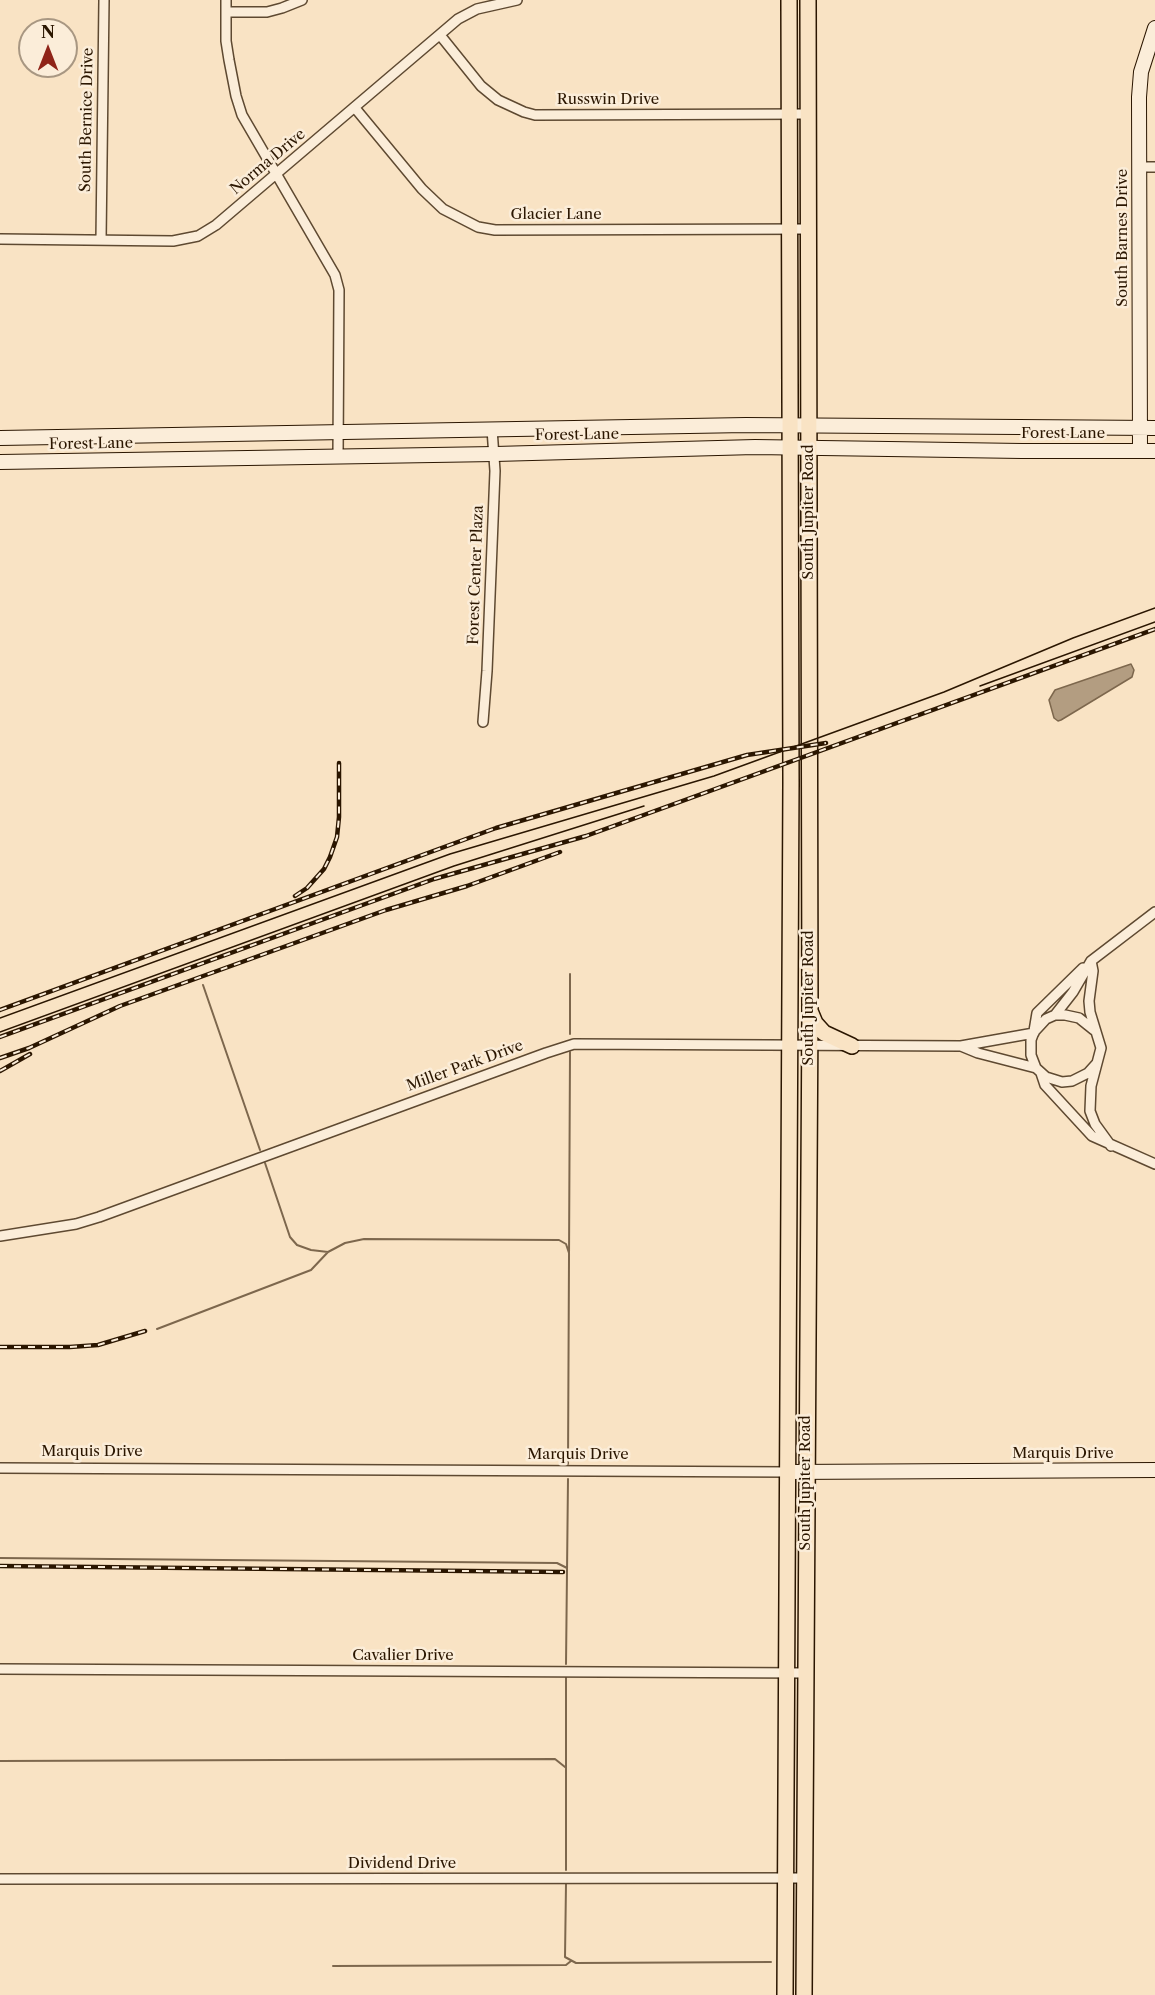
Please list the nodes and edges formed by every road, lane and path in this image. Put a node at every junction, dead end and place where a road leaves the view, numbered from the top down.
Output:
1 (104, 0) edge
2 (226, 0) edge
3 (302, 0) edge
4 (517, 0) edge
5 (789, 0) edge
6 (808, 0) edge
7 (226, 12) junction
8 (1155, 28) edge
9 (440, 35) junction
10 (355, 108) junction
11 (789, 114) junction
12 (808, 114) junction
13 (1139, 167) junction
14 (1155, 167) edge
15 (276, 175) junction
16 (789, 228) junction
17 (808, 229) junction
18 (0, 239) edge
19 (101, 240) junction
20 (809, 425) junction
21 (789, 426) junction
22 (1148, 427) edge
23 (492, 429) junction
24 (339, 433) junction
25 (172, 435) junction
26 (0, 438) edge
27 (790, 447) junction
28 (809, 447) junction
29 (1140, 451) junction
30 (1155, 451) edge
31 (495, 454) junction
32 (338, 456) junction
33 (172, 459) junction
34 (0, 462) edge
35 (809, 625) junction
36 (791, 626) junction
37 (483, 722) dead end
38 (790, 875) junction
39 (809, 875) junction
40 (1155, 912) edge
41 (1091, 961) junction
42 (810, 1010) junction
43 (1055, 1016) junction
44 (1034, 1032) junction
45 (1097, 1034) junction
46 (790, 1046) junction
47 (809, 1046) junction
48 (852, 1046) junction
49 (961, 1046) junction
50 (1097, 1063) junction
51 (1038, 1071) junction
52 (1111, 1146) junction
53 (1155, 1164) edge
54 (0, 1236) edge
55 (789, 1258) junction
56 (807, 1258) junction
57 (0, 1468) edge
58 (1155, 1470) edge
59 (788, 1472) junction
60 (806, 1472) junction
61 (0, 1669) edge
62 (786, 1672) junction
63 (805, 1673) junction
64 (786, 1779) junction
65 (805, 1780) junction
66 (786, 1878) junction
67 (804, 1878) junction
68 (0, 1879) edge
69 (785, 1990) edge
70 (804, 1990) edge

1 - 19 street, South Bernice Drive
2 - 7 street
3 - 7 street
4 - 9 street, Norma Drive
5 - 11 main road, South Jupiter Road
6 - 12 main road, South Jupiter Road
7 - 15 street
8 - 13 main road, South Barnes Drive
9 - 10 street, Norma Drive
9 - 11 street, Russwin Drive
10 - 15 street, Norma Drive
10 - 16 street, Glacier Lane
11 - 12 street, Russwin Drive
11 - 16 main road, South Jupiter Road
12 - 17 main road, South Jupiter Road
13 - 14 street
13 - 22 main road, South Barnes Drive
15 - 19 street, Norma Drive
15 - 24 street
16 - 17 street, Glacier Lane
16 - 21 main road, South Jupiter Road
17 - 20 main road, South Jupiter Road
18 - 19 street, Norma Drive
20 - 21 main road, Forest Lane
20 - 22 main road, Forest Lane
20 - 28 main road, South Jupiter Road
21 - 23 main road, Forest Lane
21 - 27 main road, South Jupiter Road
22 - 29 main road, South Barnes Drive
23 - 24 main road, Forest Lane
23 - 31 street, Forest Center Plaza
24 - 25 main road, Forest Lane
24 - 32 street
25 - 26 main road, Forest Lane
25 - 33 main road
27 - 28 main road, Forest Lane
27 - 31 main road, Forest Lane
27 - 36 main road, South Jupiter Road
28 - 29 main road, Forest Lane
28 - 35 main road, South Jupiter Road
29 - 30 main road, Forest Lane
31 - 32 main road, Forest Lane
31 - 37 street, Forest Center Plaza
32 - 33 main road, Forest Lane
33 - 34 main road, Forest Lane
35 - 36 main road
35 - 39 main road, South Jupiter Road
36 - 38 main road, South Jupiter Road
38 - 39 main road
38 - 46 main road, South Jupiter Road
39 - 42 main road, South Jupiter Road
40 - 41 street
41 - 43 street
41 - 44 street
41 - 45 street
42 - 47 main road, South Jupiter Road
42 - 48 main road
43 - 44 street
43 - 45 street
44 - 49 street
44 - 51 street
45 - 50 street
46 - 47 street, Miller Park Drive
46 - 54 street, Miller Park Drive
46 - 55 main road, South Jupiter Road
47 - 48 street, Miller Park Drive
47 - 56 main road, South Jupiter Road
48 - 49 street, Miller Park Drive
49 - 51 street
50 - 51 street
50 - 52 street
51 - 52 street
52 - 53 street
55 - 56 main road
55 - 59 main road, South Jupiter Road
56 - 60 main road, South Jupiter Road
57 - 59 street, Marquis Drive
58 - 60 main road, Marquis Drive
59 - 60 main road, Marquis Drive
59 - 62 main road, South Jupiter Road
60 - 63 main road, South Jupiter Road
61 - 62 street, Cavalier Drive
62 - 63 street, Cavalier Drive
62 - 64 main road, South Jupiter Road
63 - 65 main road, South Jupiter Road
64 - 65 main road
64 - 66 main road, South Jupiter Road
65 - 67 main road, South Jupiter Road
66 - 67 street, Dividend Drive
66 - 68 street, Dividend Drive
66 - 69 main road, South Jupiter Road
67 - 70 main road, South Jupiter Road
69 - 70 main road

